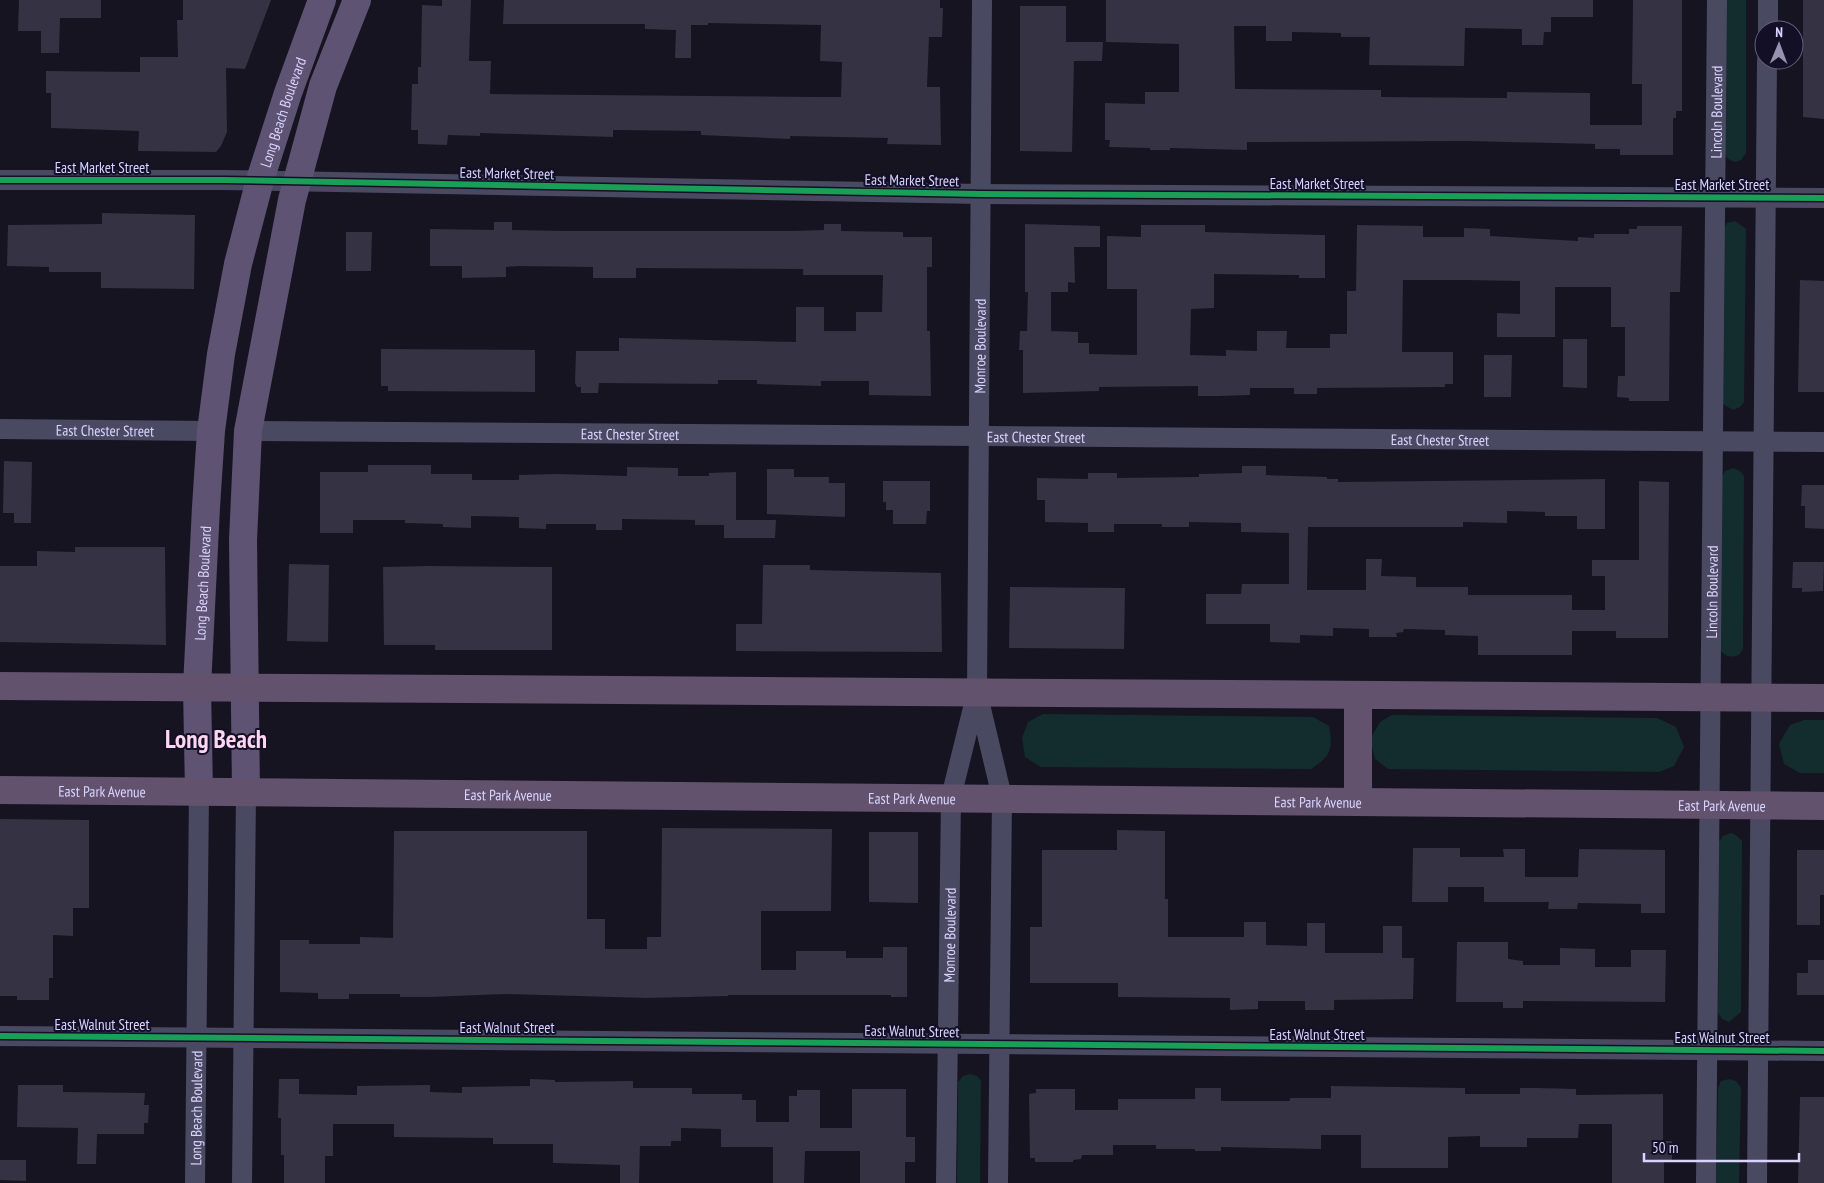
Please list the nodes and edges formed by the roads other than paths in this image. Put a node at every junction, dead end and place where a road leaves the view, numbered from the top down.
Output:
1 (322, 0) edge
2 (357, 0) edge
3 (982, 0) edge
4 (1717, 0) edge
5 (1768, 0) edge
6 (1768, 20) edge
7 (1767, 70) edge
8 (0, 180) edge
9 (260, 180) junction
10 (296, 182) junction
11 (981, 194) junction
12 (1716, 197) junction
13 (1766, 197) junction
14 (1824, 198) edge
15 (0, 429) edge
16 (211, 431) junction
17 (248, 432) junction
18 (978, 438) junction
19 (1715, 442) junction
20 (1764, 442) junction
21 (1824, 442) edge
22 (0, 686) edge
23 (197, 687) junction
24 (245, 687) junction
25 (977, 692) junction
26 (1358, 695) junction
27 (1712, 698) junction
28 (1761, 698) junction
29 (1824, 698) edge
30 (0, 790) edge
31 (199, 792) junction
32 (246, 792) junction
33 (951, 797) junction
34 (1002, 797) junction
35 (1358, 801) junction
36 (1710, 804) junction
37 (1760, 805) junction
38 (1824, 806) edge
39 (0, 1036) edge
40 (197, 1038) junction
41 (244, 1038) junction
42 (947, 1044) junction
43 (999, 1044) junction
44 (1707, 1050) junction
45 (1758, 1050) junction
46 (1824, 1051) edge
47 (195, 1183) edge
48 (242, 1183) edge
49 (946, 1183) edge
50 (998, 1183) edge
51 (1706, 1183) edge
52 (1757, 1183) edge

1 - 9 main road, Long Beach Boulevard
2 - 10 main road, Long Beach Boulevard
3 - 11 street, Monroe Boulevard
4 - 12 street, Lincoln Boulevard
5 - 6 street
7 - 13 street
8 - 9 street, East Market Street
9 - 10 street, East Market Street
9 - 16 main road, Long Beach Boulevard
10 - 11 street, East Market Street
10 - 17 main road, Long Beach Boulevard
11 - 12 street, East Market Street
11 - 18 street, Monroe Boulevard
12 - 13 street, East Market Street
12 - 19 street, Lincoln Boulevard
13 - 14 street, East Market Street
13 - 20 street
15 - 16 street, East Chester Street
16 - 23 main road, Long Beach Boulevard
17 - 18 street, East Chester Street
17 - 24 main road, Long Beach Boulevard
18 - 19 street, East Chester Street
18 - 25 street, Monroe Boulevard
19 - 20 street, East Chester Street
19 - 27 street, Lincoln Boulevard
20 - 21 street, East Chester Street
20 - 28 street
22 - 23 highway
23 - 24 highway
23 - 31 main road, Long Beach Boulevard
24 - 25 highway
24 - 32 main road, Long Beach Boulevard
25 - 26 highway
25 - 33 street, Monroe Boulevard
25 - 34 street, Monroe Boulevard
26 - 27 highway
26 - 35 highway
27 - 28 highway
27 - 36 street, Lincoln Boulevard
28 - 29 highway
28 - 37 street
30 - 31 highway, East Park Avenue
31 - 32 highway, East Park Avenue
31 - 40 street, Long Beach Boulevard
32 - 33 highway, East Park Avenue
32 - 41 street, Long Beach Boulevard
33 - 34 highway, East Park Avenue
33 - 42 street, Monroe Boulevard
34 - 35 highway, East Park Avenue
34 - 43 street, Monroe Boulevard
35 - 36 highway, East Park Avenue
36 - 37 highway, East Park Avenue
36 - 44 street, Lincoln Boulevard
37 - 38 highway, East Park Avenue
37 - 45 street
39 - 40 street, East Walnut Street
40 - 41 street, East Walnut Street
40 - 47 street, Long Beach Boulevard
41 - 42 street, East Walnut Street
41 - 48 street, Long Beach Boulevard
42 - 43 street, East Walnut Street
42 - 49 street, Monroe Boulevard
43 - 44 street, East Walnut Street
43 - 50 street, Monroe Boulevard
44 - 45 street, East Walnut Street
44 - 51 street, Lincoln Boulevard
45 - 46 street, East Walnut Street
45 - 52 street

